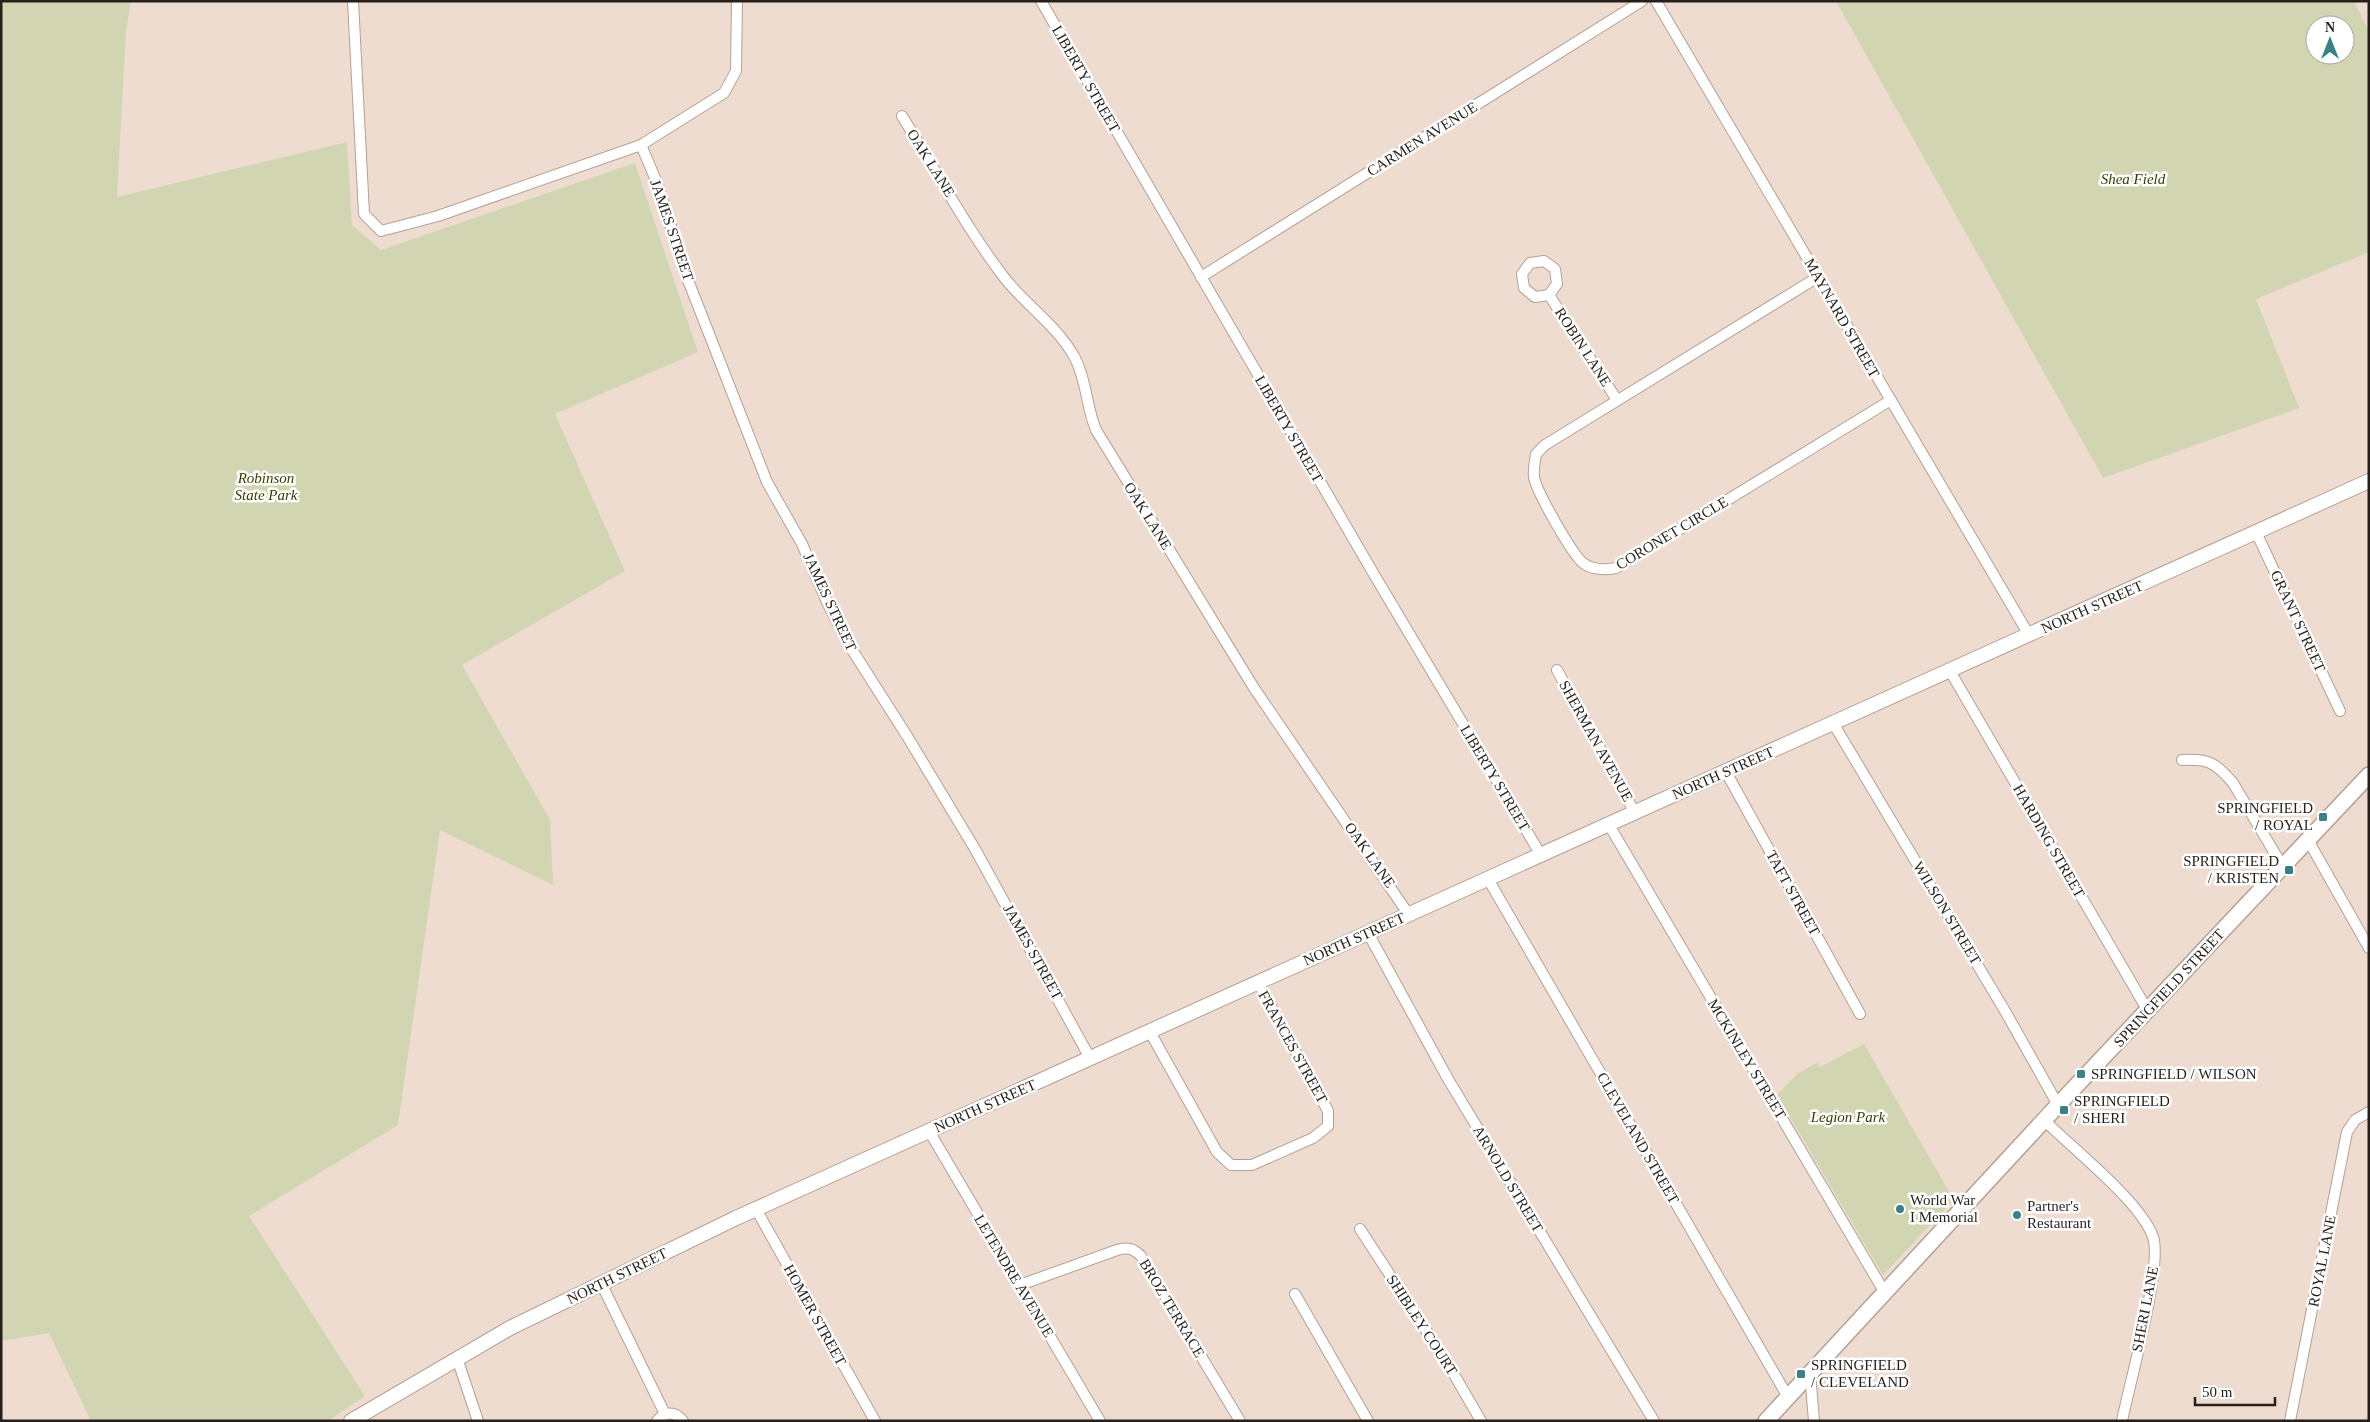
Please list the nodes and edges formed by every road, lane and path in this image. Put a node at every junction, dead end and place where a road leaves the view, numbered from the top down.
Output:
1 (353, 1) edge
2 (737, 1) edge
3 (1041, 1) edge
4 (1642, 1) edge
5 (1656, 1) edge
6 (902, 116) dead end
7 (641, 145) junction
8 (1201, 277) junction
9 (1818, 277) junction
10 (1548, 295) dead end
11 (1617, 400) junction
12 (1890, 400) junction
13 (2369, 481) edge
14 (2256, 532) junction
15 (2029, 635) junction
16 (1557, 670) dead end
17 (1950, 671) junction
18 (2340, 711) dead end
19 (1834, 723) junction
20 (2182, 760) dead end
21 (1726, 772) junction
22 (2369, 776) edge
23 (1635, 813) junction
24 (1609, 825) junction
25 (2308, 840) junction
26 (1541, 855) junction
27 (2283, 867) junction
28 (1488, 879) junction
29 (1409, 915) junction
30 (1368, 933) junction
31 (2369, 948) edge
32 (1258, 983) junction
33 (2148, 1011) junction
34 (1860, 1014) dead end
35 (1150, 1032) junction
36 (1090, 1058) junction
37 (2058, 1105) junction
38 (2369, 1112) edge
39 (2044, 1120) junction
40 (928, 1131) junction
41 (756, 1209) junction
42 (1360, 1229) dead end
43 (601, 1283) junction
44 (1020, 1285) junction
45 (1885, 1293) junction
46 (1295, 1294) dead end
47 (457, 1358) junction
48 (1810, 1373) junction
49 (1788, 1397) junction
50 (661, 1417) edge
51 (351, 1421) edge
52 (478, 1421) edge
53 (683, 1421) edge
54 (875, 1421) edge
55 (1100, 1421) edge
56 (1240, 1421) edge
57 (1368, 1421) edge
58 (1481, 1421) edge
59 (1654, 1421) edge
60 (1766, 1421) edge
61 (1814, 1421) edge
62 (2122, 1421) edge
63 (2290, 1421) edge

1 - 7 street
2 - 7 street
3 - 8 street, LIBERTY STREET
4 - 8 street, CARMEN AVENUE
5 - 9 street, MAYNARD STREET
6 - 29 street, OAK LANE
7 - 36 street, JAMES STREET
8 - 26 street, LIBERTY STREET
9 - 11 street, CORONET CIRCLE
9 - 12 street, MAYNARD STREET
10 - 11 street, ROBIN LANE
11 - 12 street, CORONET CIRCLE
12 - 15 street, MAYNARD STREET
13 - 14 main road, NORTH STREET
14 - 15 main road, NORTH STREET
14 - 18 street, GRANT STREET
15 - 17 main road, NORTH STREET
16 - 23 street, SHERMAN AVENUE
17 - 19 main road, NORTH STREET
17 - 33 street, HARDING STREET
19 - 21 main road, NORTH STREET
19 - 37 street, WILSON STREET
20 - 27 street
21 - 23 main road, NORTH STREET
21 - 34 street, TAFT STREET
22 - 25 main road, SPRINGFIELD STREET
23 - 24 main road, NORTH STREET
24 - 26 main road, NORTH STREET
24 - 45 street, MCKINLEY STREET
25 - 27 main road, SPRINGFIELD STREET
25 - 31 street
26 - 28 main road, NORTH STREET
27 - 33 main road, SPRINGFIELD STREET
28 - 29 main road, NORTH STREET
28 - 49 street, CLEVELAND STREET
29 - 30 main road, NORTH STREET
30 - 32 main road, NORTH STREET
30 - 59 street, ARNOLD STREET
32 - 35 main road, NORTH STREET
32 - 35 street, FRANCES STREET
33 - 37 main road, SPRINGFIELD STREET
35 - 36 main road, NORTH STREET
36 - 40 main road, NORTH STREET
37 - 39 main road, SPRINGFIELD STREET
38 - 63 street, ROYAL LANE
39 - 45 main road, SPRINGFIELD STREET
39 - 62 street, SHERI LANE
40 - 41 main road, NORTH STREET
40 - 44 street, LETENDRE AVENUE
41 - 43 main road, NORTH STREET
41 - 54 street, HOMER STREET
42 - 58 street, SHIBLEY COURT
43 - 47 main road, NORTH STREET
43 - 50 street
44 - 55 street, LETENDRE AVENUE
44 - 56 street, BROZ TERRACE
45 - 48 main road, SPRINGFIELD STREET
46 - 57 street
47 - 51 main road, NORTH STREET
47 - 52 street
48 - 49 main road, SPRINGFIELD STREET
48 - 61 street
49 - 60 main road, SPRINGFIELD STREET
50 - 53 street

